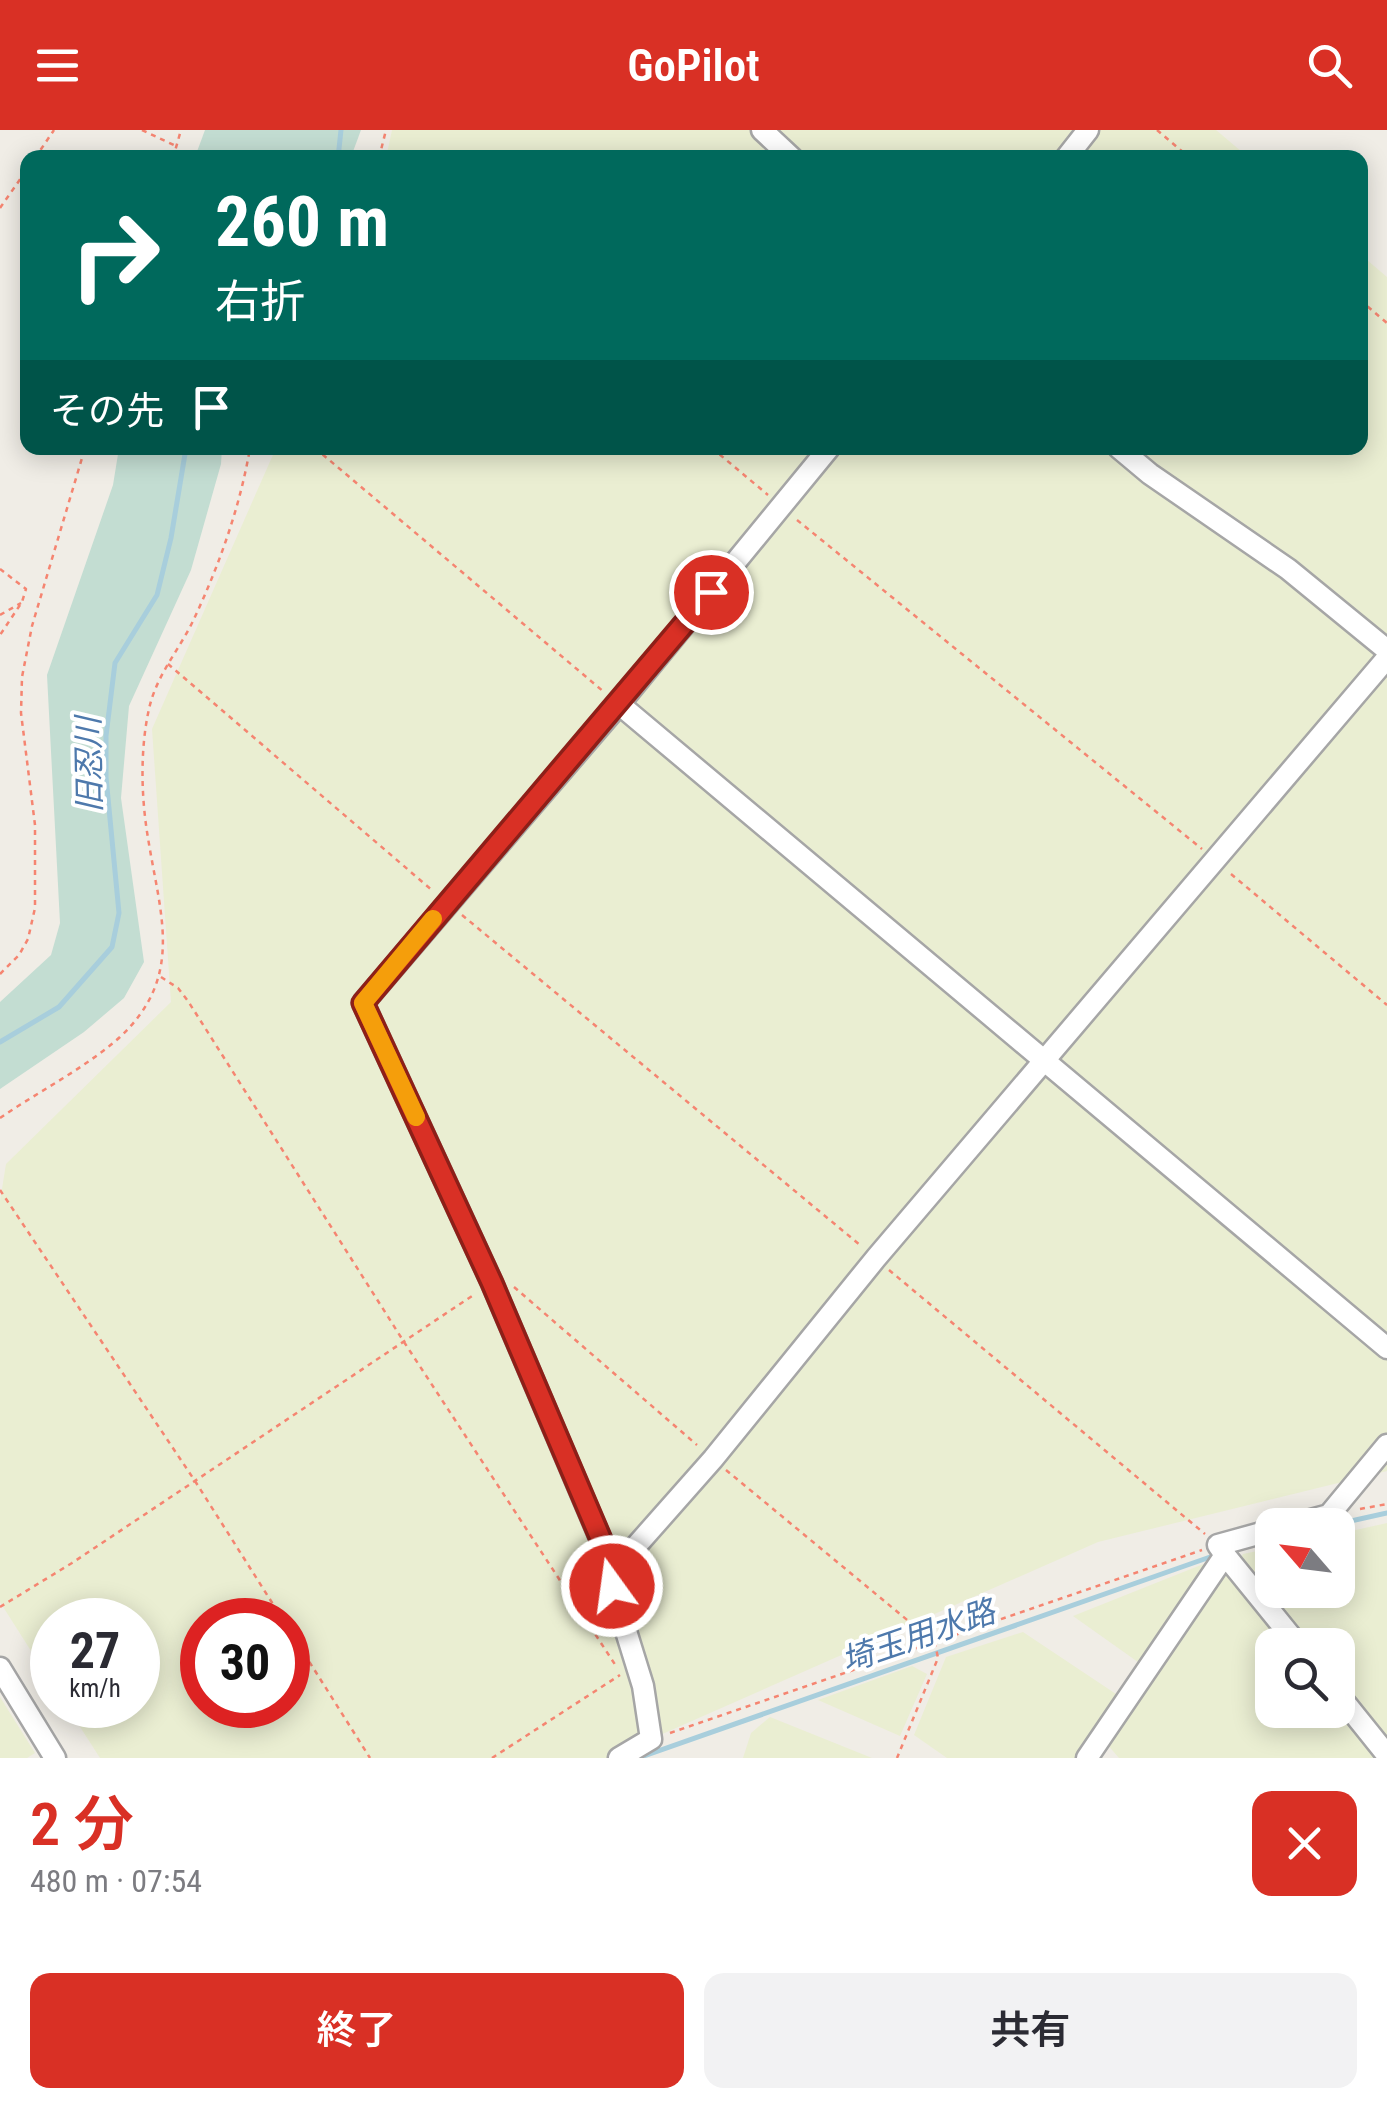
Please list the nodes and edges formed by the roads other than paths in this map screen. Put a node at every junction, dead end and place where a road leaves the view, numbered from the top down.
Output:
1 (762, 130) edge
2 (1088, 130) edge
3 (783, 150) edge
4 (1072, 150) edge
5 (823, 455) edge
6 (1127, 455) edge
7 (1387, 650) edge
8 (1387, 658) edge
9 (618, 704) junction
10 (1044, 1060) junction
11 (1387, 1348) edge
12 (1387, 1445) edge
13 (1336, 1508) edge
14 (1255, 1537) edge
15 (1221, 1550) junction
16 (614, 1570) junction
17 (1284, 1628) edge
18 (0, 1668) edge
19 (1355, 1715) edge
20 (648, 1749) edge
21 (1387, 1754) edge
22 (56, 1758) edge
23 (619, 1758) edge
24 (1088, 1758) edge

1 - 3 street
2 - 4 street
5 - 9 street
6 - 7 street
8 - 10 street
9 - 10 street
9 - 16 street
10 - 11 street
10 - 16 street
12 - 13 street
14 - 15 street
15 - 17 street
15 - 24 street
16 - 20 street
18 - 22 street
19 - 21 street
20 - 23 street

